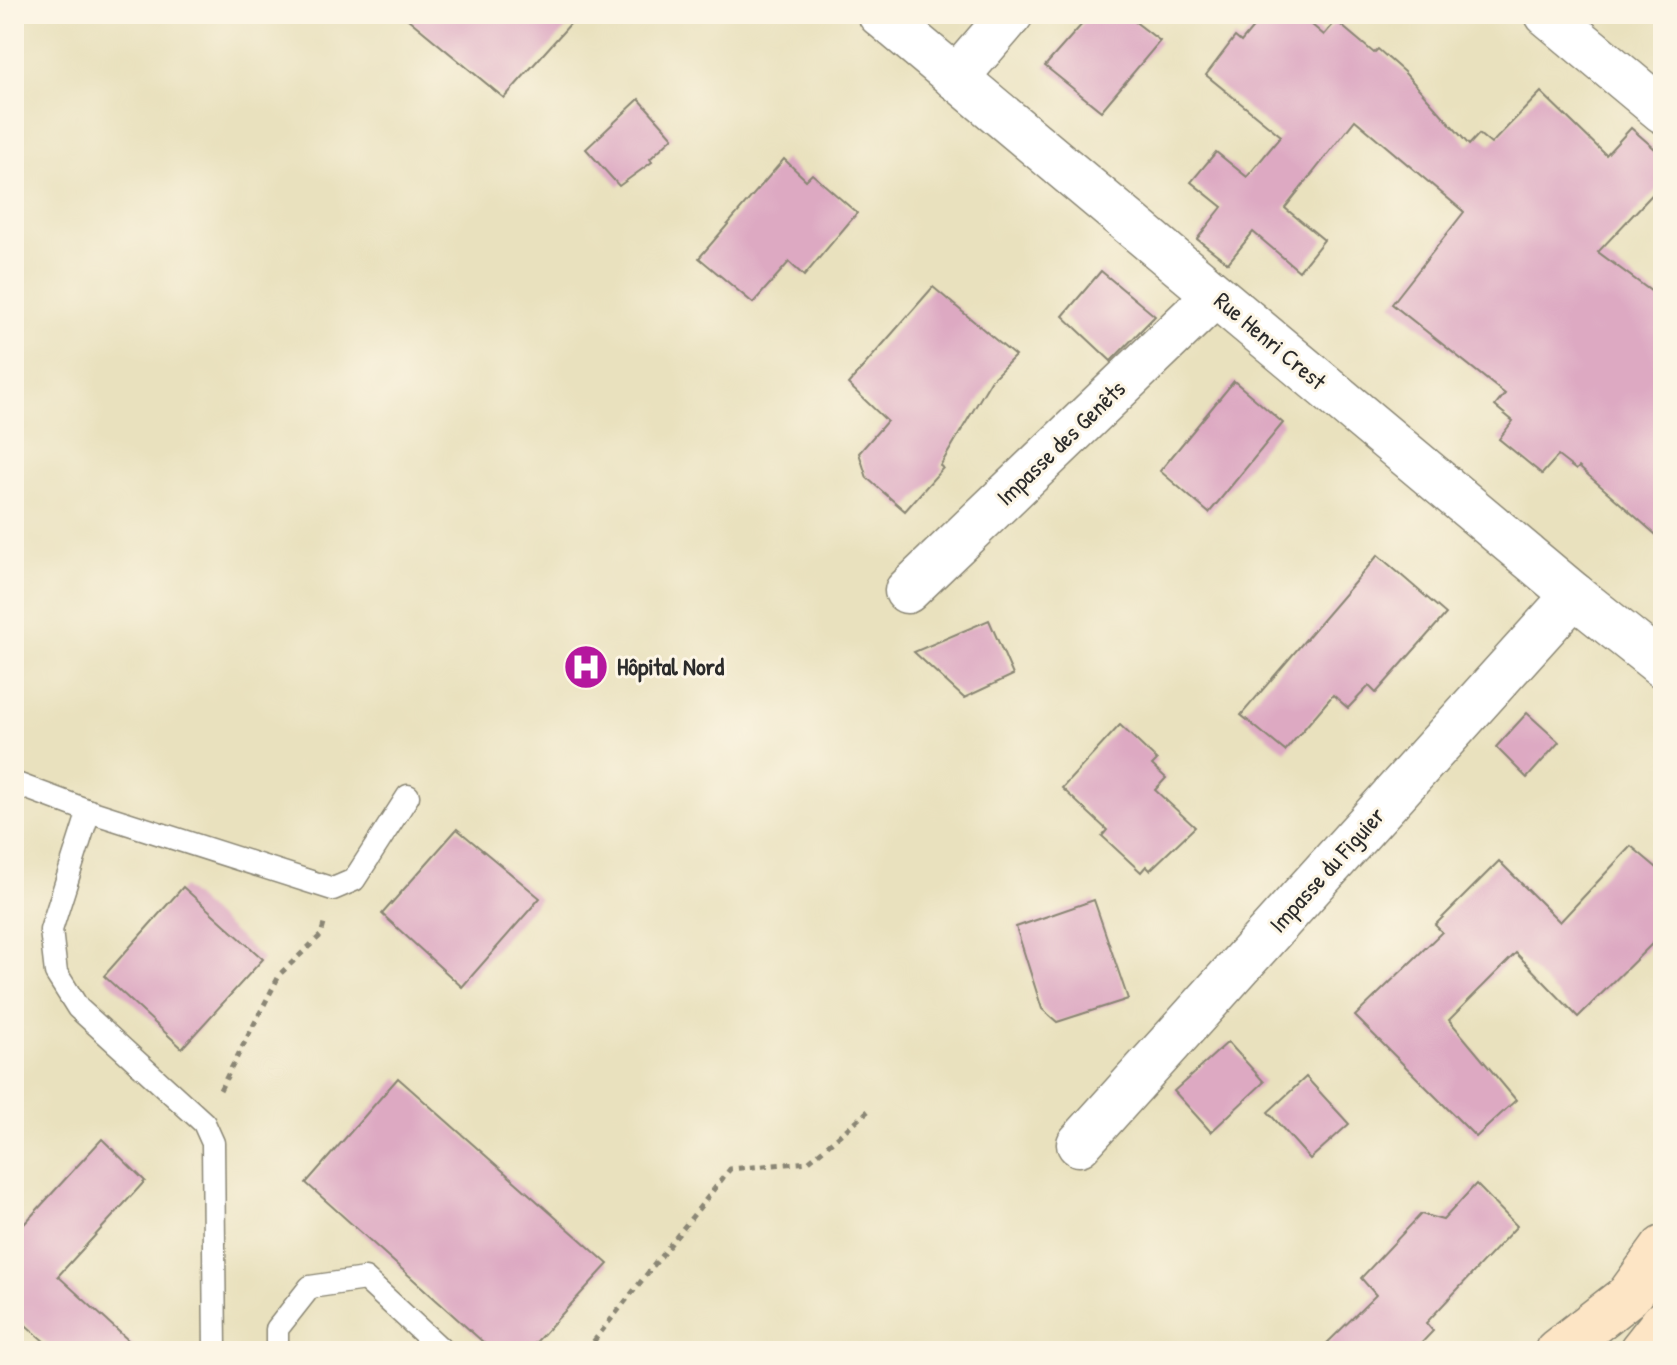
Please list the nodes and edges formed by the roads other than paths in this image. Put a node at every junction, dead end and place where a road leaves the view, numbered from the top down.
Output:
1 (880, 14) edge
2 (1011, 14) edge
3 (1547, 14) edge
4 (956, 78) junction
5 (1663, 111) edge
6 (1215, 295) junction
7 (907, 591) dead end
8 (1574, 595) junction
9 (1663, 666) edge
10 (14, 783) edge
11 (408, 796) dead end
12 (89, 811) junction
13 (1079, 1144) dead end
14 (1663, 1248) edge
15 (1663, 1323) edge
16 (215, 1351) edge
17 (277, 1351) edge
18 (443, 1351) edge
19 (1557, 1351) edge
20 (1641, 1351) edge

1 - 4 street, Rue Henri Crest
2 - 4 street
3 - 5 street
4 - 6 street, Rue Henri Crest
6 - 7 street, Impasse des Genêts
6 - 8 street, Rue Henri Crest
8 - 9 street, Rue Henri Crest
8 - 13 street, Impasse du Figuier
10 - 12 lane
11 - 12 lane
12 - 16 lane
14 - 19 street
15 - 20 street
17 - 18 lane

